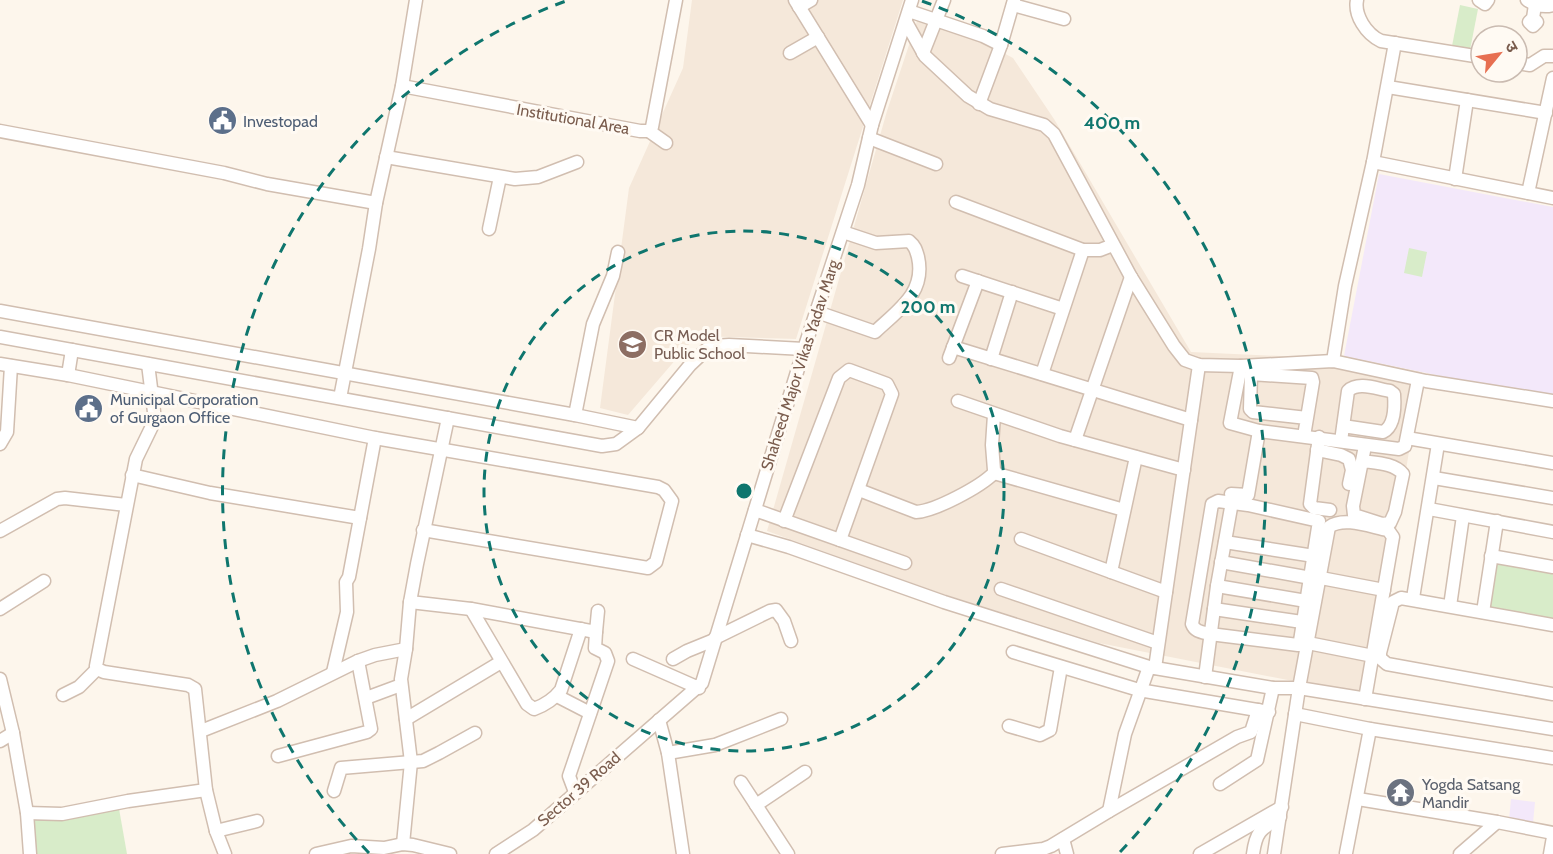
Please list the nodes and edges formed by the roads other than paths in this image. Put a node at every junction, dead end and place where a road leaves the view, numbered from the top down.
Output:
1 (416, 0) edge
2 (676, 0) edge
3 (811, 0) edge
4 (944, 0) edge
5 (1357, 0) edge
6 (1479, 0) edge
7 (1488, 0) edge
8 (1014, 2) edge
9 (797, 3) edge
10 (1553, 5) edge
11 (1532, 8) edge
12 (909, 11) edge
13 (1064, 19) dead end
14 (937, 20) junction
15 (818, 37) junction
16 (1395, 43) junction
17 (1001, 45) junction
18 (790, 53) dead end
19 (923, 54) junction
20 (1469, 55) edge
21 (1553, 56) edge
22 (1529, 65) edge
23 (1553, 78) edge
24 (402, 86) junction
25 (1388, 87) junction
26 (1467, 100) junction
27 (979, 104) junction
28 (1546, 113) junction
29 (872, 125) junction
30 (0, 131) edge
31 (649, 131) junction
32 (869, 138) junction
33 (666, 143) dead end
34 (386, 158) junction
35 (577, 162) dead end
36 (1373, 162) junction
37 (936, 164) dead end
38 (500, 177) junction
39 (1455, 179) junction
40 (1528, 194) junction
41 (1553, 198) edge
42 (956, 202) dead end
43 (376, 203) junction
44 (489, 229) dead end
45 (843, 232) junction
46 (1113, 245) junction
47 (1083, 250) junction
48 (618, 252) dead end
49 (962, 276) dead end
50 (1131, 277) junction
51 (978, 282) junction
52 (1012, 292) junction
53 (1063, 309) junction
54 (0, 311) edge
55 (817, 312) junction
56 (0, 337) edge
57 (804, 349) junction
58 (72, 350) junction
59 (991, 359) junction
60 (1333, 361) junction
61 (148, 364) junction
62 (5, 365) edge
63 (1199, 365) junction
64 (1241, 366) junction
65 (344, 374) junction
66 (1042, 374) junction
67 (68, 375) junction
68 (1418, 380) junction
69 (1092, 390) junction
70 (153, 394) junction
71 (340, 399) junction
72 (958, 400) dead end
73 (1553, 401) edge
74 (575, 415) junction
75 (994, 415) junction
76 (1307, 417) junction
77 (448, 418) junction
78 (1191, 420) junction
79 (1343, 426) junction
80 (638, 428) junction
81 (1259, 431) junction
82 (1304, 436) junction
83 (375, 438) junction
84 (1319, 438) junction
85 (1407, 438) junction
86 (1075, 440) junction
87 (1341, 441) junction
88 (0, 444) edge
89 (1438, 444) junction
90 (1365, 446) junction
91 (441, 448) junction
92 (1317, 450) junction
93 (1136, 457) junction
94 (1362, 461) junction
95 (1553, 463) edge
96 (1184, 470) junction
97 (994, 473) junction
98 (132, 475) junction
99 (1434, 478) junction
100 (859, 490) junction
101 (1228, 498) junction
102 (1553, 498) edge
103 (126, 505) junction
104 (1345, 506) dead end
105 (1429, 509) junction
106 (755, 510) junction
107 (1124, 510) junction
108 (1330, 510) dead end
109 (1463, 516) junction
110 (360, 518) junction
111 (784, 521) junction
112 (1497, 521) junction
113 (423, 530) junction
114 (0, 531) edge
115 (1553, 532) edge
116 (747, 535) junction
117 (1022, 538) dead end
118 (840, 540) junction
119 (1225, 542) junction
120 (1314, 556) junction
121 (1491, 556) junction
122 (1221, 562) junction
123 (905, 563) dead end
124 (1553, 567) edge
125 (1111, 572) junction
126 (1316, 578) junction
127 (44, 581) dead end
128 (1217, 586) junction
129 (1001, 590) dead end
130 (1384, 590) junction
131 (1166, 592) junction
132 (1413, 598) junction
133 (1306, 601) junction
134 (410, 602) junction
135 (1450, 606) junction
136 (0, 609) edge
137 (471, 609) junction
138 (1214, 609) junction
139 (598, 611) dead end
140 (1483, 612) junction
141 (1302, 622) junction
142 (1553, 624) edge
143 (581, 629) junction
144 (596, 632) junction
145 (1210, 634) junction
146 (715, 639) junction
147 (791, 641) dead end
148 (1158, 643) junction
149 (1308, 644) junction
150 (406, 649) junction
151 (1013, 652) dead end
152 (1373, 656) junction
153 (633, 659) dead end
154 (673, 659) dead end
155 (358, 661) junction
156 (501, 662) junction
157 (1061, 667) junction
158 (1152, 668) junction
159 (97, 669) junction
160 (333, 672) junction
161 (1205, 677) junction
162 (0, 679) edge
163 (401, 684) junction
164 (1299, 687) junction
165 (699, 688) junction
166 (1273, 688) junction
167 (1139, 690) junction
168 (1553, 694) edge
169 (63, 695) dead end
170 (557, 696) junction
171 (366, 698) junction
172 (1365, 699) junction
173 (3, 700) edge
174 (1263, 711) junction
175 (590, 713) junction
176 (1295, 714) junction
177 (406, 719) junction
178 (781, 719) dead end
179 (659, 720) junction
180 (1009, 726) dead end
181 (1370, 729) junction
182 (1553, 729) edge
183 (201, 731) junction
184 (13, 733) junction
185 (475, 733) dead end
186 (0, 741) edge
187 (668, 753) junction
188 (278, 756) dead end
189 (1553, 758) edge
190 (411, 762) junction
191 (805, 772) dead end
192 (741, 782) dead end
193 (1220, 784) dead end
194 (206, 790) junction
195 (333, 790) dead end
196 (575, 792) junction
197 (1358, 799) junction
198 (756, 805) junction
199 (1109, 810) junction
200 (1281, 811) junction
201 (27, 813) junction
202 (257, 822) dead end
203 (1497, 822) junction
204 (216, 831) junction
205 (1553, 835) edge
206 (1063, 839) junction
207 (403, 844) junction
208 (28, 853) edge
209 (1346, 853) edge
210 (225, 854) edge
211 (316, 854) edge
212 (450, 854) edge
213 (496, 854) edge
214 (683, 854) edge
215 (788, 854) edge
216 (1002, 854) edge
217 (1067, 854) edge
218 (1200, 854) edge
219 (1252, 854) edge
220 (1274, 854) edge
221 (1460, 854) edge
222 (1550, 854) edge

1 - 24 street
2 - 31 street, Institutional Area
3 - 9 street
4 - 14 street
5 - 16 street
6 - 7 street
8 - 13 street
8 - 17 street
9 - 15 street
10 - 11 street
12 - 14 street
12 - 19 street
12 - 29 street, Shaheed Major Vikas Yadav Marg
14 - 17 street
14 - 19 street
15 - 18 street
15 - 29 street
16 - 20 street
16 - 25 street
17 - 27 street
19 - 27 street
21 - 22 street
23 - 28 street
24 - 31 street, Institutional Area
24 - 34 street
25 - 26 street
25 - 36 street
26 - 28 street
26 - 39 street
27 - 46 street
28 - 40 street
29 - 32 street, Shaheed Major Vikas Yadav Marg
30 - 43 street
31 - 33 street
32 - 37 street
32 - 45 street, Shaheed Major Vikas Yadav Marg
34 - 38 street
34 - 43 street
35 - 38 street
36 - 39 street
36 - 60 street
38 - 44 street
39 - 40 street
40 - 41 street
42 - 47 street
43 - 65 street
45 - 55 street, Shaheed Major Vikas Yadav Marg
45 - 55 street
46 - 47 street
46 - 50 street
47 - 53 street
48 - 74 street
49 - 51 street
50 - 63 street
50 - 69 street
51 - 52 street
51 - 59 street
52 - 53 street
52 - 59 street
53 - 66 street
54 - 65 street
55 - 57 street, Shaheed Major Vikas Yadav Marg
56 - 58 street
57 - 80 street
57 - 106 street, Shaheed Major Vikas Yadav Marg
58 - 61 street
58 - 67 street
59 - 66 street
60 - 64 street
60 - 68 street
61 - 70 street
61 - 71 street
62 - 67 street
62 - 88 street
63 - 64 street
63 - 78 street
64 - 81 street
65 - 71 street
65 - 74 street
66 - 69 street
67 - 70 street
68 - 73 street
68 - 85 street
69 - 78 street
69 - 86 street
70 - 83 street
70 - 98 street
71 - 77 street
72 - 75 street
74 - 80 street
75 - 86 street
75 - 97 street
76 - 76 street
76 - 82 street
77 - 80 street
77 - 91 street
78 - 96 street
79 - 79 street
79 - 87 street
81 - 82 street
81 - 101 street
82 - 84 street
83 - 91 street
83 - 110 street
84 - 87 street
84 - 92 street
85 - 89 street
85 - 90 street
86 - 93 street
87 - 90 street
89 - 95 street
89 - 99 street
90 - 94 street
91 - 113 street
91 - 113 street
92 - 104 street
92 - 108 street
93 - 96 street
93 - 107 street
94 - 94 street
96 - 131 street
97 - 100 street
97 - 107 street
98 - 103 street
98 - 110 street
99 - 102 street
99 - 105 street
100 - 111 street
100 - 118 street
101 - 119 street
101 - 120 street
101 - 145 street
103 - 114 street
103 - 159 street
105 - 109 street
105 - 132 street
106 - 111 street
106 - 116 street, Shaheed Major Vikas Yadav Marg
107 - 125 street
109 - 112 street
109 - 135 street
110 - 160 street
111 - 118 street
112 - 115 street
112 - 121 street
113 - 134 street
116 - 146 street, Shaheed Major Vikas Yadav Marg
116 - 158 street
117 - 125 street
118 - 123 street
119 - 120 street
119 - 122 street
120 - 126 street
121 - 124 street
121 - 140 street
122 - 126 street
122 - 128 street
125 - 131 street
126 - 130 street
126 - 130 street
126 - 133 street
126 - 149 street
127 - 136 street
128 - 133 street
128 - 138 street
129 - 148 street
130 - 152 street
131 - 148 street
132 - 135 street
132 - 168 street
133 - 141 street
134 - 137 street
134 - 150 street
135 - 140 street
137 - 143 street
137 - 156 street
138 - 141 street
138 - 145 street
139 - 144 street
140 - 142 street
141 - 145 street
143 - 144 street
143 - 170 street
144 - 175 street
145 - 161 street
146 - 147 street
146 - 154 street
146 - 165 street, Shaheed Major Vikas Yadav Marg
148 - 158 street
149 - 152 street
149 - 164 street
150 - 155 street
150 - 163 street
151 - 157 street
152 - 172 street
153 - 165 street
155 - 160 street
155 - 171 street
156 - 170 street
156 - 177 street
157 - 167 street
157 - 180 street
158 - 161 street
158 - 167 street
159 - 169 street
159 - 183 street
160 - 183 street
161 - 166 street
162 - 173 street
163 - 171 street
163 - 177 street
164 - 166 street
164 - 172 street
164 - 176 street
165 - 179 street
166 - 174 street
167 - 174 street
167 - 199 street
170 - 175 street
171 - 188 street
172 - 182 street
173 - 184 street
174 - 193 street
174 - 199 street
175 - 196 street
176 - 181 street
176 - 200 street
177 - 190 street
178 - 187 street
179 - 187 street
179 - 196 street, Sector 39 Road
181 - 189 street
181 - 197 street
183 - 194 street
184 - 186 street
184 - 201 street
185 - 190 street
187 - 214 street
190 - 195 street
190 - 207 street
191 - 198 street
192 - 198 street
194 - 201 street
194 - 204 street
196 - 213 street, Sector 39 Road
197 - 203 street
197 - 209 street
198 - 215 street
199 - 206 street
200 - 218 street
200 - 219 street
200 - 220 street
201 - 208 street
202 - 204 street
203 - 205 street
203 - 221 street
204 - 210 street
205 - 222 street
206 - 216 street
206 - 217 street
207 - 211 street
207 - 212 street

